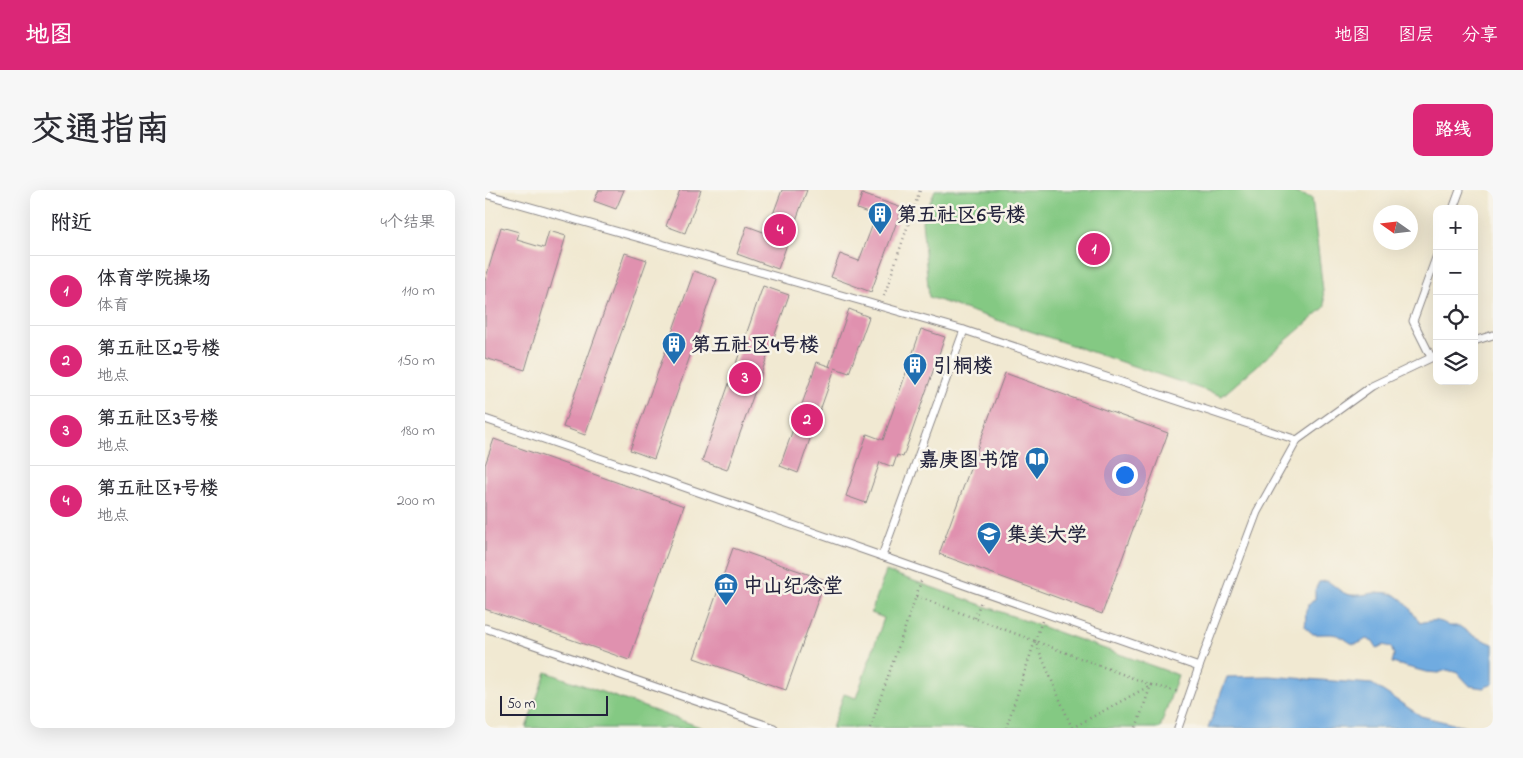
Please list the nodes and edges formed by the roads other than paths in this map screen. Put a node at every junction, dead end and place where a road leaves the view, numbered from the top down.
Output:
1 (1460, 190) edge
2 (485, 194) edge
3 (1454, 205) edge
4 (1433, 265) edge
5 (964, 330) junction
6 (1493, 335) edge
7 (1477, 340) edge
8 (1433, 354) edge
9 (1433, 356) edge
10 (485, 419) edge
11 (1297, 440) junction
12 (882, 556) junction
13 (485, 628) edge
14 (1199, 666) junction
15 (774, 728) edge
16 (1178, 728) edge

1 - 3 lane
2 - 5 lane
4 - 8 lane
5 - 11 lane
5 - 12 lane
6 - 7 lane
9 - 11 lane
10 - 12 lane
11 - 14 lane
12 - 14 lane
13 - 15 lane
14 - 16 lane

